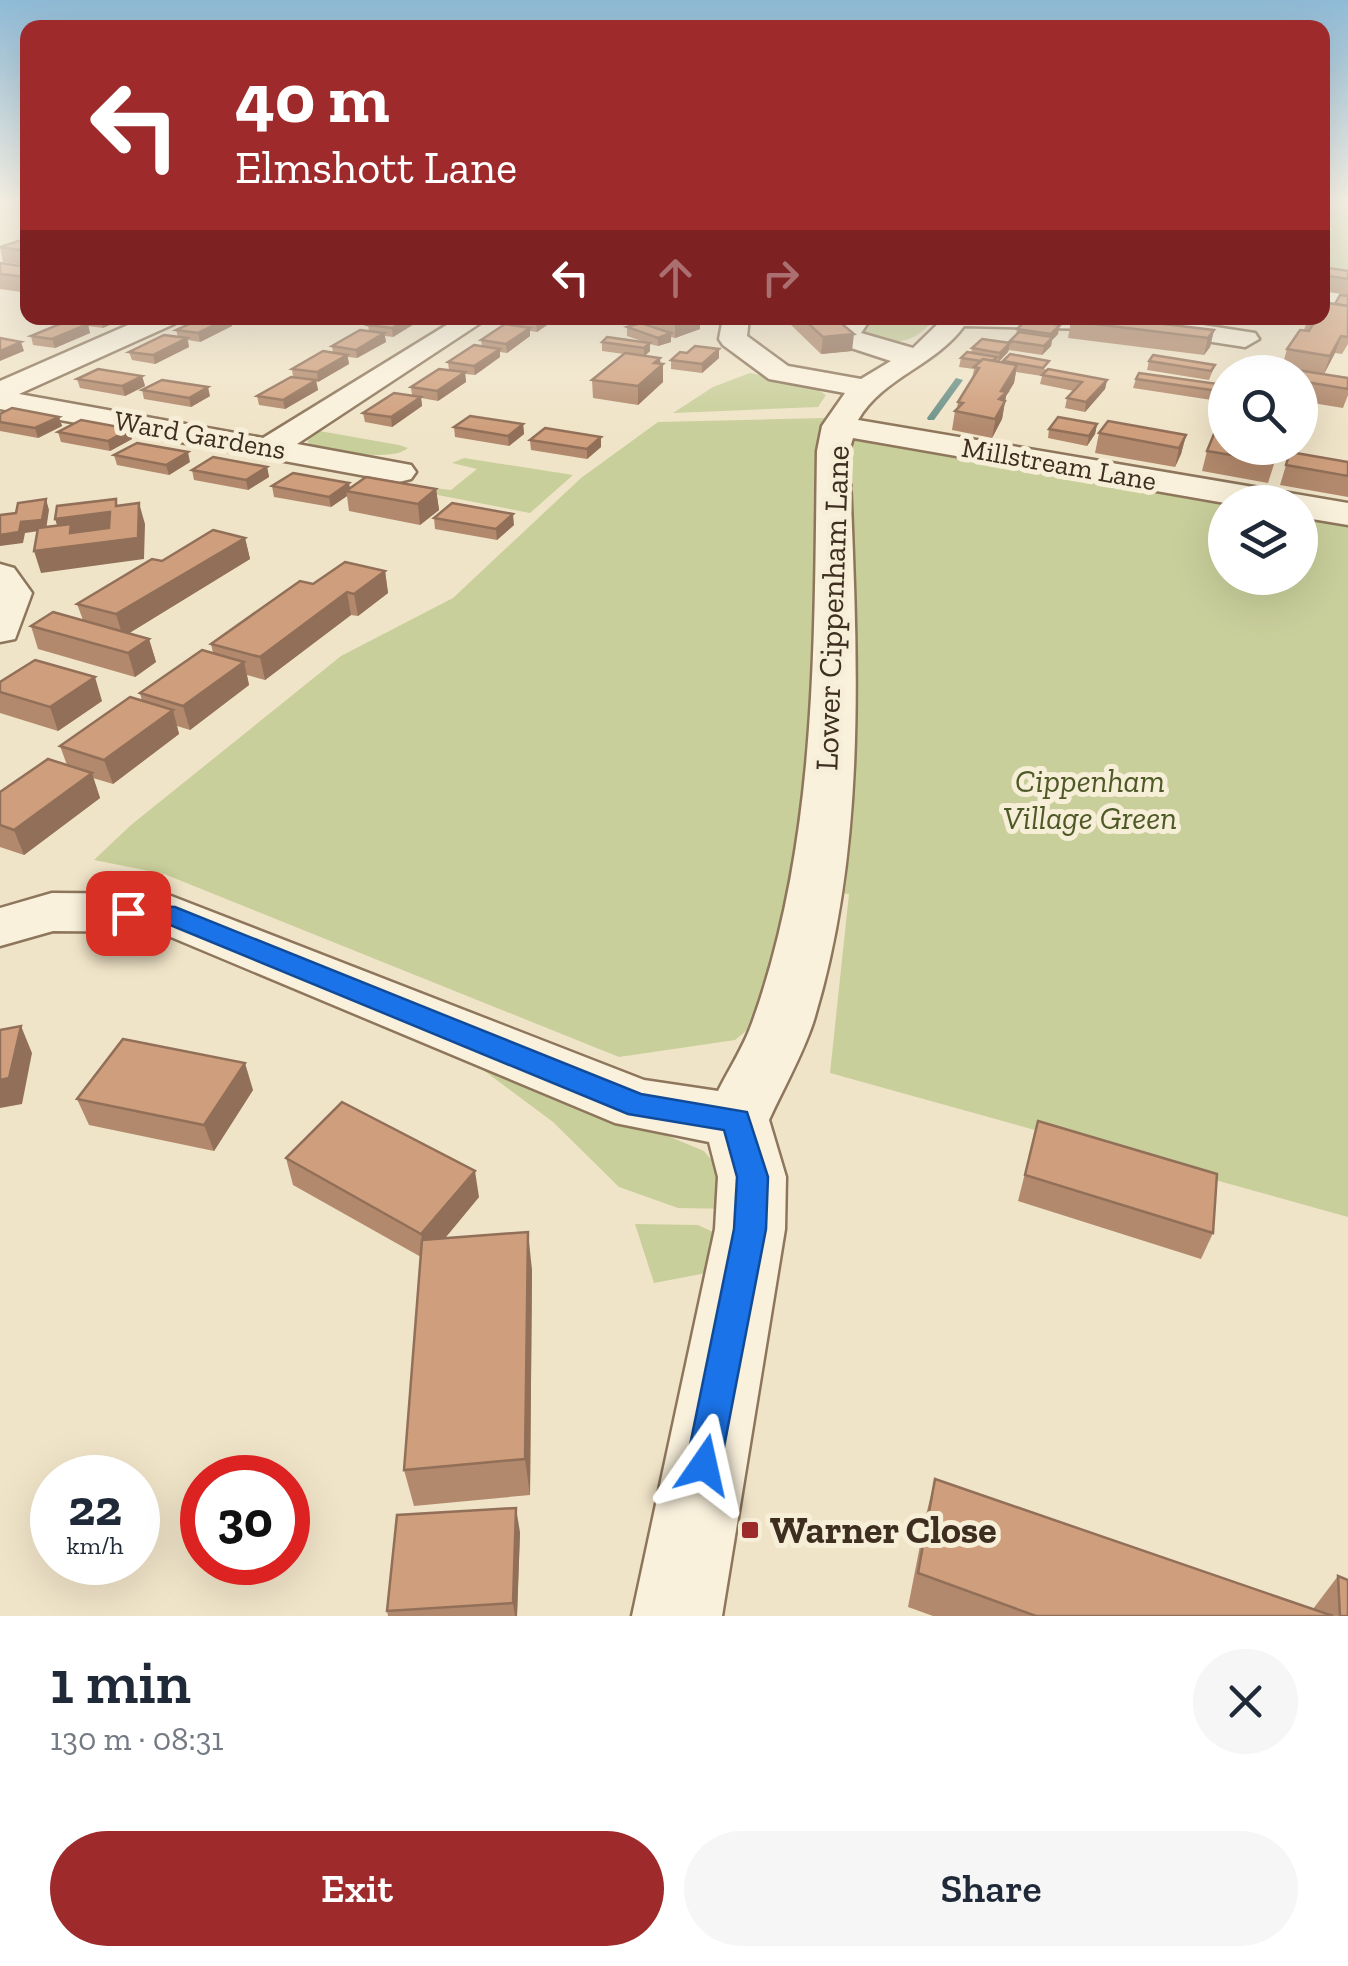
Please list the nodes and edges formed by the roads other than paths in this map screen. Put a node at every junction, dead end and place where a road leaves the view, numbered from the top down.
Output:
1 (150, 325) edge
2 (463, 325) edge
3 (735, 325) edge
4 (850, 325) edge
5 (953, 325) edge
6 (1194, 325) edge
7 (1252, 328) edge
8 (1238, 355) edge
9 (917, 357) junction
10 (864, 388) junction
11 (0, 396) edge
12 (838, 426) junction
13 (270, 447) junction
14 (399, 472) dead end
15 (1208, 490) edge
16 (1318, 509) edge
17 (1348, 514) edge
18 (0, 926) edge
19 (736, 1120) junction
20 (677, 1616) edge

1 - 11 street
2 - 13 street
3 - 10 street
4 - 9 street
5 - 9 street, Lower Cippenham Lane
6 - 7 street
7 - 8 street
9 - 10 street, Lower Cippenham Lane
10 - 12 street, Lower Cippenham Lane
11 - 13 street, Ward Gardens
12 - 15 street, Millstream Lane
12 - 19 street, Lower Cippenham Lane
13 - 14 street, Ward Gardens
16 - 17 street
18 - 19 street
19 - 20 street

